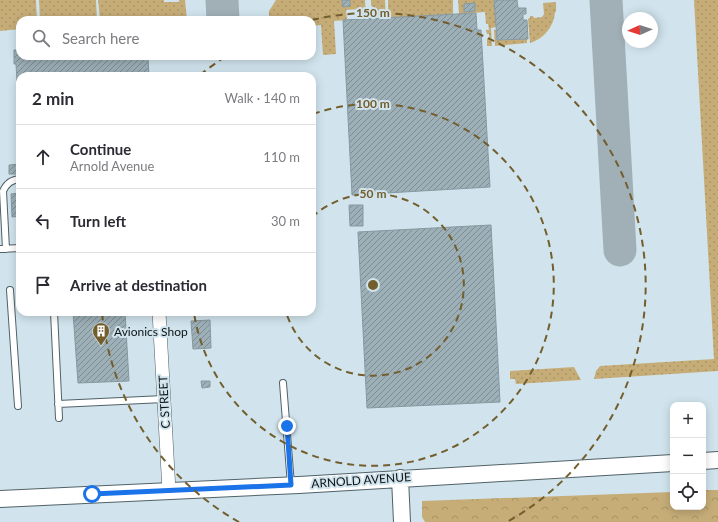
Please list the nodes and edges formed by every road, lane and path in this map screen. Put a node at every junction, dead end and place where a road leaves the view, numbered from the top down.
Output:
1 (16, 180) edge
2 (16, 248) edge
3 (3, 249) edge
4 (10, 290) dead end
5 (54, 316) edge
6 (159, 316) edge
7 (283, 383) dead end
8 (164, 399) junction
9 (58, 404) junction
10 (18, 406) dead end
11 (59, 418) dead end
12 (718, 460) edge
13 (706, 461) edge
14 (670, 463) edge
15 (400, 478) junction
16 (291, 485) junction
17 (169, 491) junction
18 (0, 498) edge
19 (402, 522) edge

1 - 3 lane
2 - 3 lane
4 - 10 lane
5 - 9 lane
6 - 8 street, C STREET
7 - 16 lane
8 - 9 lane
8 - 17 street, C STREET
9 - 11 lane
12 - 13 street
14 - 15 street, ARNOLD AVENUE
15 - 16 street, ARNOLD AVENUE
15 - 19 street
16 - 17 street, ARNOLD AVENUE
17 - 18 street, ARNOLD AVENUE

